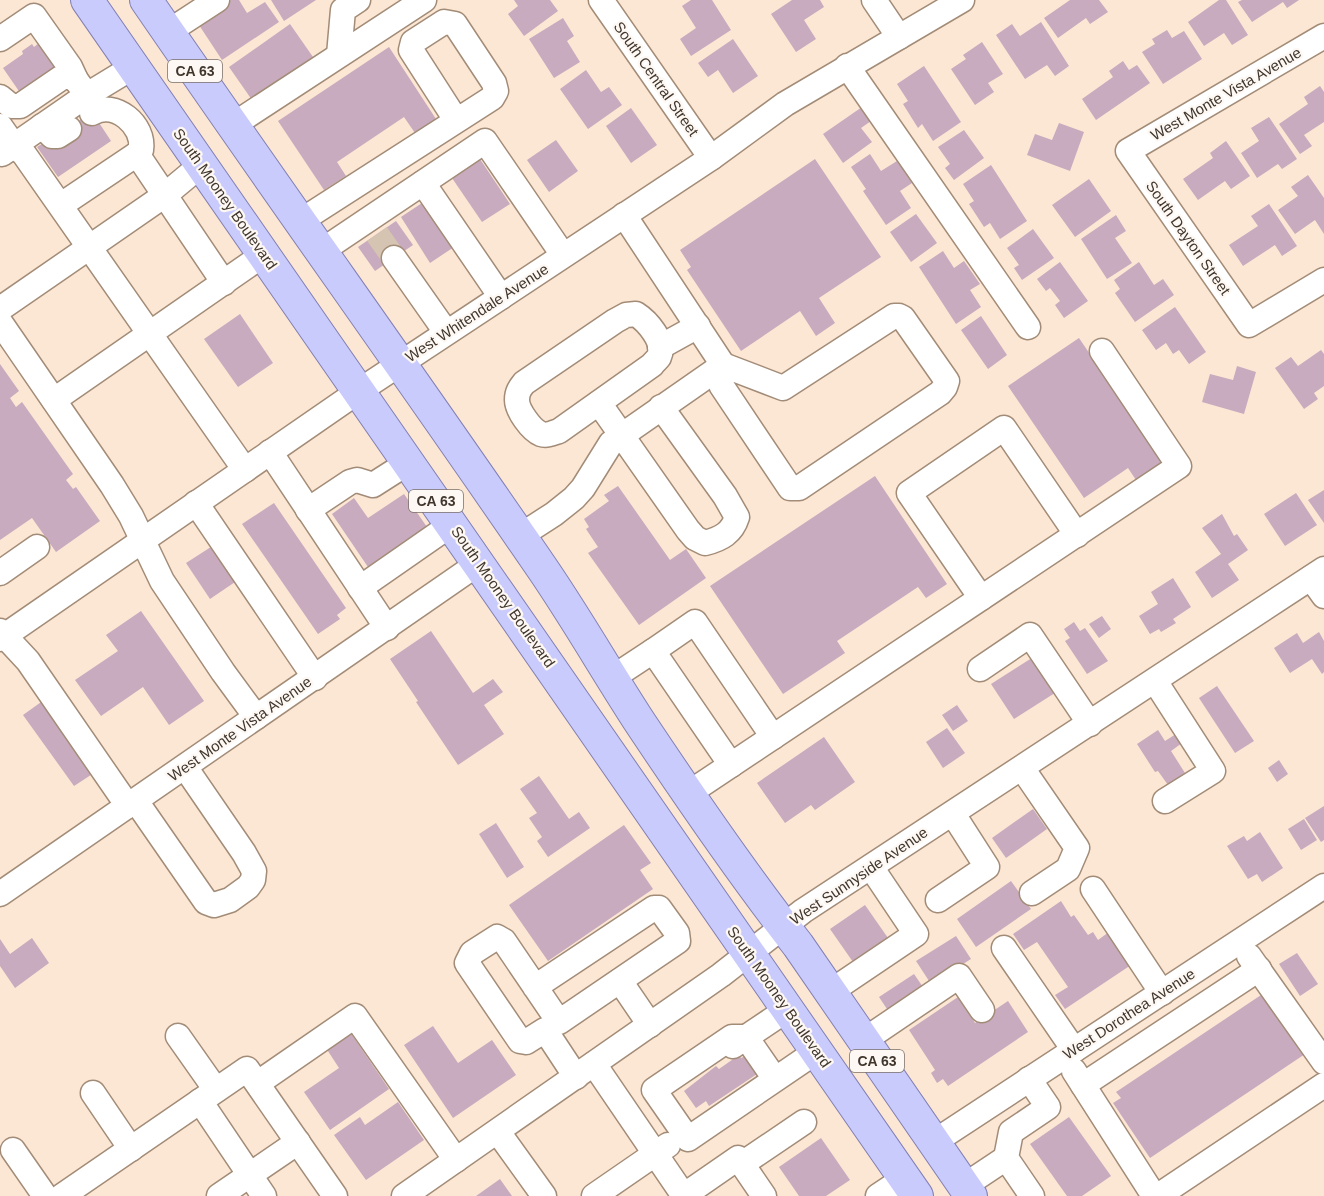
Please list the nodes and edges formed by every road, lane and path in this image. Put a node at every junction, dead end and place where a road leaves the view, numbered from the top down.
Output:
1 (87, 0) edge
2 (146, 0) edge
3 (217, 0) edge
4 (358, 0) edge
5 (424, 0) edge
6 (602, 0) edge
7 (874, 0) edge
8 (962, 0) edge
9 (168, 32) junction
10 (1324, 36) edge
11 (899, 37) junction
12 (0, 39) edge
13 (339, 55) junction
14 (847, 66) junction
15 (133, 67) junction
16 (85, 96) junction
17 (0, 97) edge
18 (233, 125) junction
19 (0, 126) edge
20 (42, 126) junction
21 (69, 129) dead end
22 (484, 141) junction
23 (7, 151) edge
24 (1128, 152) joint
25 (136, 154) junction
26 (711, 158) junction
27 (201, 165) junction
28 (423, 183) junction
29 (165, 195) junction
30 (60, 206) junction
31 (624, 215) junction
32 (299, 222) junction
33 (90, 247) junction
34 (320, 252) junction
35 (263, 255) junction
36 (564, 255) junction
37 (394, 258) tunnel mouth
38 (1324, 280) edge
39 (224, 283) junction
40 (501, 297) junction
41 (0, 309) edge
42 (0, 322) edge
43 (698, 326) junction
44 (1028, 327) dead end
45 (447, 332) junction
46 (150, 334) junction
47 (660, 347) junction
48 (1102, 351) dead end
49 (399, 363) junction
50 (723, 365) junction
51 (359, 391) junction
52 (54, 400) junction
53 (599, 403) junction
54 (661, 407) junction
55 (622, 435) junction
56 (270, 452) junction
57 (410, 462) junction
58 (244, 470) junction
59 (196, 503) junction
60 (308, 510) junction
61 (452, 524) junction
62 (1077, 534) junction
63 (520, 536) junction
64 (142, 541) junction
65 (37, 547) dead end
66 (479, 563) junction
67 (0, 573) edge
68 (1320, 581) edge
69 (360, 588) junction
70 (981, 598) junction
71 (387, 628) junction
72 (2, 635) edge
73 (653, 651) junction
74 (980, 669) dead end
75 (315, 678) junction
76 (612, 678) junction
77 (1155, 681) junction
78 (256, 717) junction
79 (1090, 724) junction
80 (773, 737) junction
81 (731, 765) junction
82 (185, 767) junction
83 (1022, 768) junction
84 (689, 793) junction
85 (1166, 801) dead end
86 (132, 803) junction
87 (953, 814) junction
88 (871, 867) junction
89 (1324, 886) edge
90 (1093, 889) dead end
91 (1032, 892) dead end
92 (0, 894) edge
93 (938, 900) dead end
94 (783, 927) junction
95 (1240, 942) junction
96 (1004, 948) dead end
97 (749, 954) junction
98 (1258, 969) junction
99 (620, 981) junction
100 (535, 987) junction
101 (830, 992) junction
102 (1162, 993) junction
103 (788, 1009) junction
104 (982, 1010) dead end
105 (650, 1025) junction
106 (552, 1026) junction
107 (178, 1036) dead end
108 (746, 1037) junction
109 (863, 1041) junction
110 (817, 1051) junction
111 (1069, 1053) junction
112 (1324, 1062) edge
113 (585, 1070) junction
114 (775, 1079) junction
115 (1029, 1079) junction
116 (258, 1083) junction
117 (1083, 1084) junction
118 (1324, 1085) edge
119 (93, 1093) dead end
120 (208, 1096) junction
121 (804, 1122) dead end
122 (498, 1132) junction
123 (684, 1134) junction
124 (934, 1142) junction
125 (298, 1143) junction
126 (131, 1149) junction
127 (13, 1150) dead end
128 (655, 1154) junction
129 (1006, 1158) junction
130 (456, 1160) junction
131 (742, 1164) junction
132 (249, 1175) junction
133 (911, 1187) edge
134 (967, 1191) edge
135 (45, 1196) edge
136 (62, 1196) edge
137 (219, 1196) edge
138 (264, 1196) edge
139 (335, 1196) edge
140 (404, 1196) edge
141 (544, 1196) edge
142 (594, 1196) edge
143 (683, 1196) edge
144 (764, 1196) edge
145 (878, 1196) edge
146 (1032, 1196) edge
147 (1156, 1196) edge

1 - 15 main road, South Mooney Boulevard / CA 63
2 - 9 main road, CA 63
3 - 9 street
4 - 13 street
5 - 13 street
6 - 26 street, South Central Street
7 - 11 street
8 - 11 street, West Whitendale Avenue
9 - 18 main road, CA 63
10 - 24 street, West Monte Vista Avenue
11 - 14 street, West Whitendale Avenue
12 - 16 street
13 - 18 street
14 - 26 street, West Whitendale Avenue
14 - 44 street
15 - 16 street
15 - 27 main road, South Mooney Boulevard / CA 63
16 - 17 street
16 - 20 street
16 - 25 street
18 - 32 main road, CA 63
19 - 23 street
20 - 21 street
20 - 23 street
22 - 28 street
22 - 32 street
22 - 36 street
23 - 30 street
24 - 38 street, South Dayton Street
25 - 29 street
25 - 30 street
26 - 31 street, West Whitendale Avenue
27 - 29 street
27 - 35 main road, South Mooney Boulevard / CA 63
28 - 34 street
28 - 40 street
29 - 33 street
29 - 39 street
30 - 33 street
31 - 36 street, West Whitendale Avenue
31 - 43 street
32 - 34 main road, CA 63
33 - 41 street
33 - 46 street
34 - 49 main road, CA 63
35 - 39 street
35 - 51 main road, South Mooney Boulevard / CA 63
36 - 40 street, West Whitendale Avenue
37 - 45 street
39 - 46 street
40 - 45 street, West Whitendale Avenue
42 - 52 street
43 - 47 street
43 - 50 street
45 - 49 street, West Whitendale Avenue
46 - 52 street
46 - 58 street
47 - 53 street
47 - 53 street
48 - 62 street
49 - 51 street, West Whitendale Avenue
49 - 63 main road, CA 63
50 - 50 street
50 - 54 street
51 - 56 street, West Whitendale Avenue
51 - 57 main road, South Mooney Boulevard / CA 63
52 - 64 street
53 - 55 street
54 - 55 street
54 - 55 street
55 - 63 street
56 - 58 street, West Whitendale Avenue
56 - 60 street
57 - 60 street
57 - 61 main road, South Mooney Boulevard / CA 63
58 - 59 street, West Whitendale Avenue
59 - 64 street, West Whitendale Avenue
59 - 75 street
60 - 69 street
61 - 66 main road, South Mooney Boulevard / CA 63
61 - 69 street
62 - 70 street
62 - 70 street
63 - 76 main road, CA 63
64 - 72 street, West Whitendale Avenue
64 - 78 street
65 - 67 street
66 - 71 street, West Monte Vista Avenue
66 - 97 main road, South Mooney Boulevard / CA 63
68 - 77 street, West Sunnyside Avenue
69 - 71 street
70 - 80 street
71 - 75 street, West Monte Vista Avenue
72 - 86 street
73 - 76 street
73 - 80 street
73 - 81 street
74 - 79 street
75 - 78 street, West Monte Vista Avenue
76 - 84 main road, CA 63
77 - 79 street, West Sunnyside Avenue
77 - 85 street
78 - 82 street, West Monte Vista Avenue
79 - 83 street, West Sunnyside Avenue
80 - 81 street
81 - 84 street
82 - 86 street, West Monte Vista Avenue
82 - 86 street
83 - 87 street, West Sunnyside Avenue
83 - 91 street
84 - 94 main road, CA 63
86 - 92 street, West Monte Vista Avenue
87 - 88 street, West Sunnyside Avenue
87 - 93 street
88 - 94 street, West Sunnyside Avenue
88 - 101 street
89 - 95 street, West Dorothea Avenue
90 - 102 street
94 - 97 street, West Sunnyside Avenue
94 - 101 main road, CA 63
95 - 98 street
95 - 102 street, West Dorothea Avenue
96 - 111 street
97 - 103 main road, South Mooney Boulevard / CA 63
97 - 105 street, West Sunnyside Avenue
98 - 112 street
98 - 117 street
99 - 100 street
99 - 105 street
99 - 106 street
100 - 106 street
100 - 106 street
101 - 109 main road, CA 63
102 - 111 street, West Dorothea Avenue
103 - 108 street
103 - 110 main road, South Mooney Boulevard / CA 63
104 - 109 street
105 - 113 street, West Sunnyside Avenue
106 - 113 street
107 - 120 street
108 - 114 street
108 - 114 street
108 - 123 street
109 - 124 main road, CA 63
110 - 114 street
110 - 133 main road, South Mooney Boulevard / CA 63
111 - 115 street, West Dorothea Avenue
111 - 117 street
113 - 122 street, West Sunnyside Avenue
113 - 128 street
114 - 123 street
115 - 124 street, West Dorothea Avenue
115 - 129 street
116 - 120 street
116 - 125 street
116 - 130 street
117 - 147 street
118 - 147 street
119 - 126 street
120 - 126 street
120 - 132 street
121 - 131 street
122 - 130 street, West Sunnyside Avenue
122 - 141 street
123 - 128 street
124 - 134 main road, CA 63
125 - 132 street
125 - 139 street
126 - 136 street
127 - 135 street
128 - 142 street
128 - 143 street
129 - 134 street
129 - 146 street
130 - 140 street, West Sunnyside Avenue
131 - 143 street
131 - 144 street
132 - 137 street
132 - 138 street
133 - 145 street

